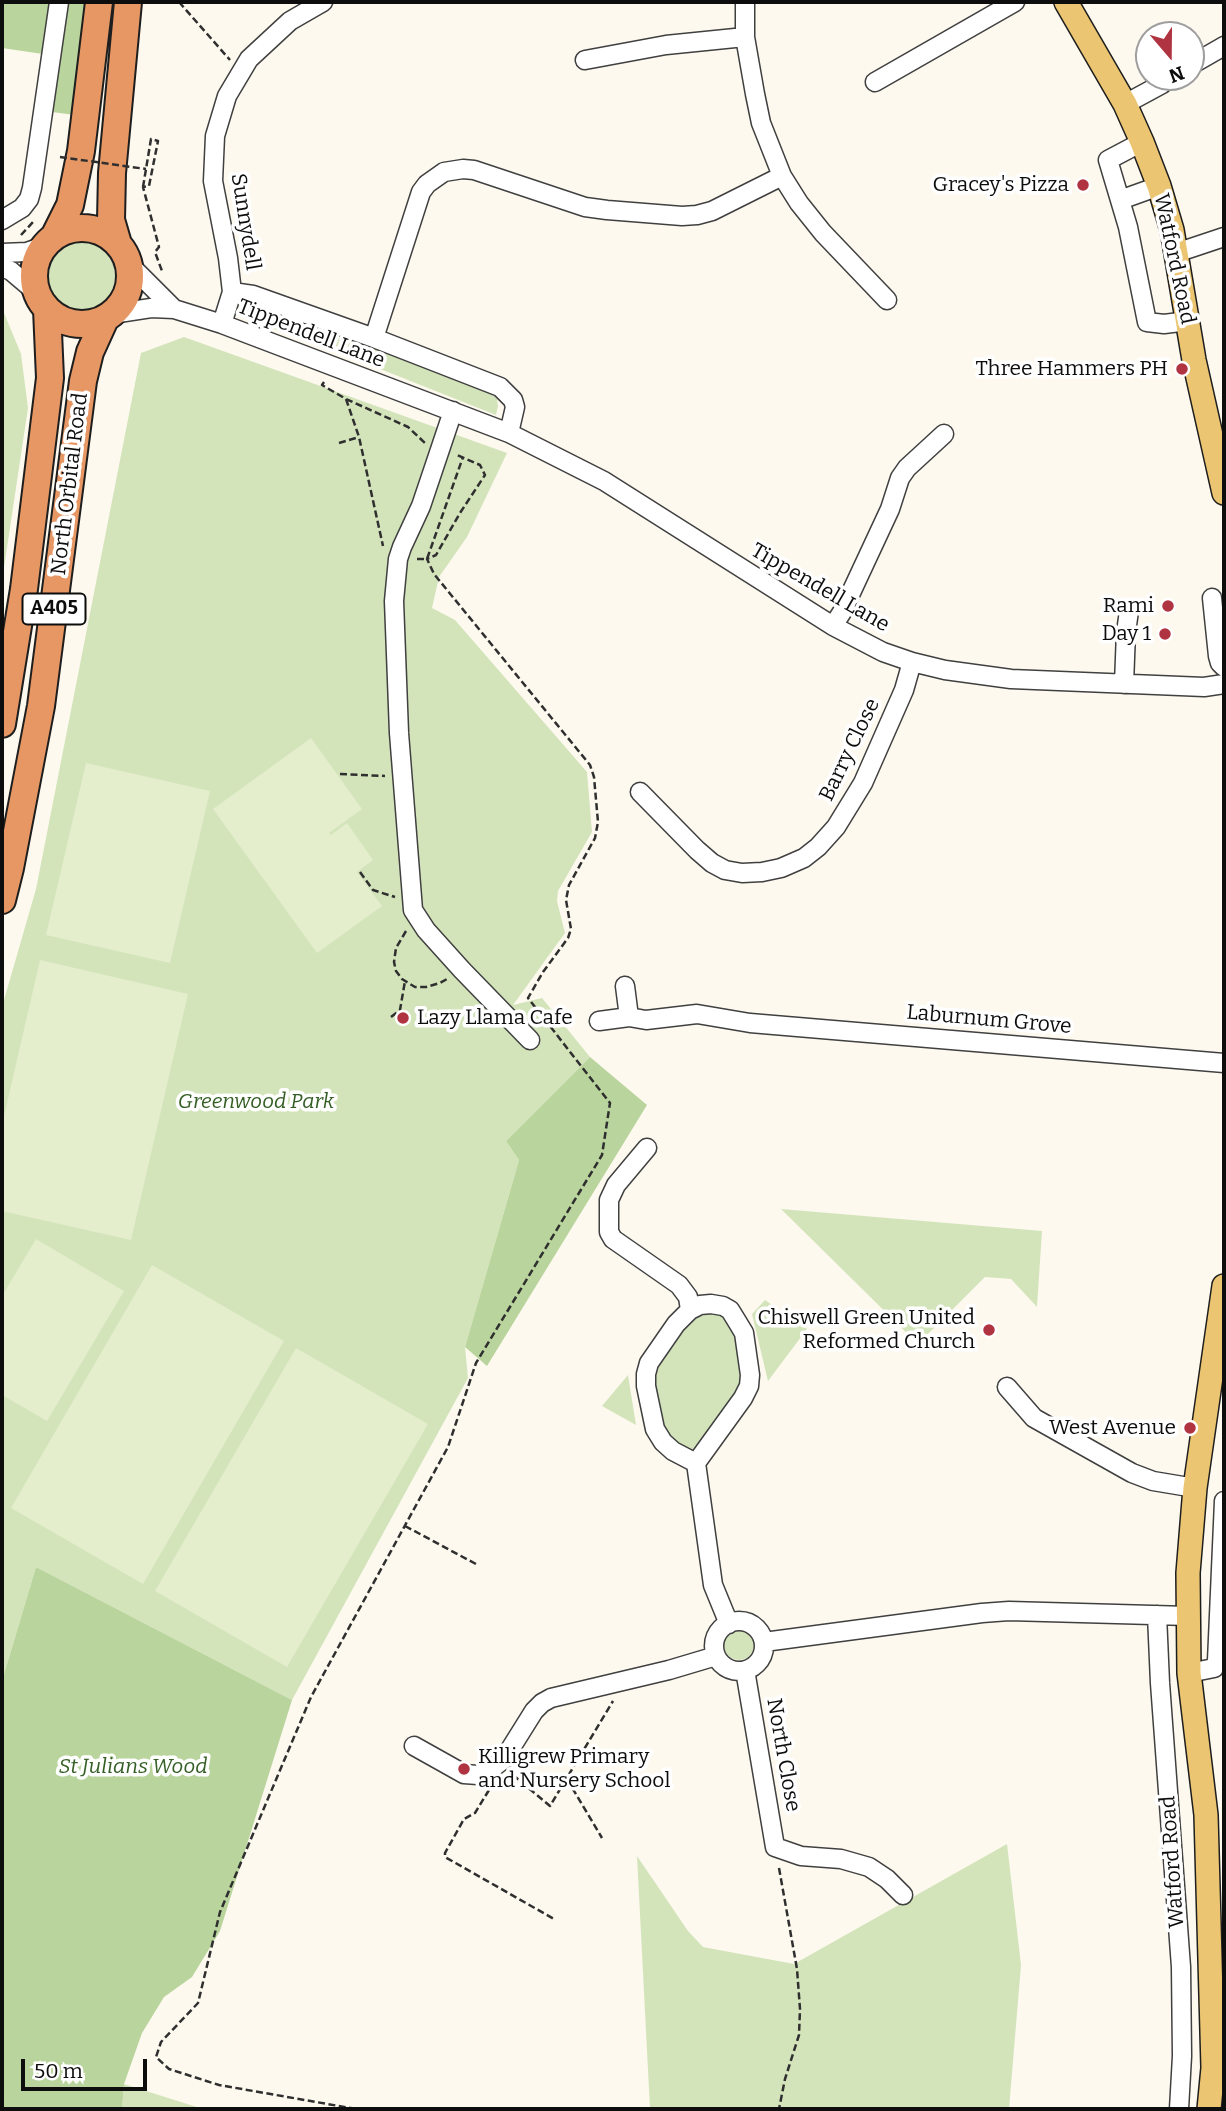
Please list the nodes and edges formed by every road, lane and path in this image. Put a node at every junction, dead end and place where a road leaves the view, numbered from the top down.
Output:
1 (59, 2) edge
2 (99, 2) edge
3 (128, 2) edge
4 (179, 2) edge
5 (323, 2) edge
6 (745, 2) edge
7 (1015, 2) edge
8 (1066, 2) edge
9 (746, 37) junction
10 (1224, 46) edge
11 (1205, 57) edge
12 (585, 60) dead end
13 (240, 72) junction
14 (875, 82) dead end
15 (1149, 91) edge
16 (1125, 104) junction
17 (1142, 142) junction
18 (60, 157) dead end
19 (146, 169) junction
20 (782, 176) junction
21 (1159, 186) junction
22 (144, 187) junction
23 (1119, 200) junction
24 (2, 220) edge
25 (44, 235) junction
26 (19, 237) dead end
27 (1224, 237) edge
28 (2, 253) edge
29 (123, 253) junction
30 (1176, 253) junction
31 (2, 267) edge
32 (167, 281) dead end
33 (232, 292) junction
34 (887, 300) dead end
35 (42, 301) junction
36 (174, 310) junction
37 (109, 316) junction
38 (1188, 321) junction
39 (222, 324) junction
40 (374, 338) junction
41 (323, 385) dead end
42 (346, 399) junction
43 (453, 411) junction
44 (509, 433) junction
45 (944, 434) dead end
46 (359, 437) junction
47 (339, 443) dead end
48 (427, 445) dead end
49 (448, 453) dead end
50 (463, 457) junction
51 (1224, 493) edge
52 (398, 559) junction
53 (428, 559) junction
54 (1212, 598) dead end
55 (1129, 611) dead end
56 (833, 626) junction
57 (912, 662) junction
58 (1224, 667) edge
59 (1124, 684) junction
60 (1224, 684) edge
61 (2, 724) edge
62 (340, 774) dead end
63 (392, 777) dead end
64 (640, 792) dead end
65 (360, 872) dead end
66 (402, 899) dead end
67 (2, 900) edge
68 (418, 919) junction
69 (462, 970) junction
70 (405, 981) junction
71 (625, 986) dead end
72 (391, 1017) dead end
73 (629, 1017) junction
74 (599, 1021) dead end
75 (530, 1040) dead end
76 (1224, 1063) edge
77 (647, 1148) dead end
78 (1224, 1286) edge
79 (690, 1310) junction
80 (1222, 1312) edge
81 (1007, 1388) dead end
82 (696, 1463) junction
83 (1195, 1488) junction
84 (1224, 1501) edge
85 (405, 1526) junction
86 (476, 1564) dead end
87 (1157, 1615) junction
88 (1188, 1616) junction
89 (729, 1624) junction
90 (764, 1642) junction
91 (716, 1656) junction
92 (745, 1670) junction
93 (1189, 1673) junction
94 (599, 1687) junction
95 (414, 1746) dead end
96 (505, 1774) dead end
97 (567, 1779) junction
98 (495, 1781) dead end
99 (602, 1838) dead end
100 (775, 1847) junction
101 (903, 1895) dead end
102 (554, 1919) dead end
103 (356, 2109) edge
104 (779, 2109) edge
105 (1179, 2109) edge
106 (1209, 2109) edge

1 - 24 street
2 - 25 highway
3 - 29 highway
4 - 13 path
5 - 13 street, Sunnydell
6 - 9 street
7 - 14 street
8 - 16 main road, Watford Road
9 - 12 street
9 - 20 street
10 - 11 street
13 - 33 street, Sunnydell
15 - 16 street
16 - 17 main road, Watford Road
17 - 21 main road, Watford Road
17 - 23 street
18 - 19 path, bridge
19 - 22 path
19 - 22 path
20 - 34 street
20 - 40 street
21 - 23 street
21 - 30 main road, Watford Road
22 - 32 path
23 - 38 street
25 - 26 path
25 - 28 street
25 - 29 highway
25 - 35 highway
27 - 30 street
29 - 36 street, Tippendell Lane
29 - 37 highway
30 - 38 main road, Watford Road
31 - 35 street
33 - 39 street, Sunnydell
33 - 40 street, Tippendell Lane
35 - 37 highway
35 - 61 highway, North Orbital Road / A405
36 - 37 street, Tippendell Lane
36 - 39 street, Tippendell Lane
37 - 67 highway, North Orbital Road / A405
38 - 51 main road, Watford Road
39 - 43 street, Tippendell Lane
40 - 44 street, Tippendell Lane
41 - 42 path
42 - 46 path
42 - 48 path
43 - 44 street, Tippendell Lane
43 - 52 street
44 - 56 street, Tippendell Lane
45 - 56 street
46 - 47 path
46 - 52 path
49 - 50 path
50 - 53 path
50 - 53 path
52 - 53 path
52 - 68 street
53 - 85 path
54 - 58 street
55 - 59 street
56 - 57 street, Tippendell Lane
57 - 59 street, Tippendell Lane
57 - 64 street, Barry Close
59 - 60 street, Tippendell Lane
62 - 63 path
65 - 66 path
68 - 69 street
68 - 70 path
69 - 70 path
69 - 75 street
70 - 72 path
71 - 73 street
73 - 74 street, Laburnum Grove
73 - 76 street, Laburnum Grove
77 - 79 street
78 - 80 main road, Watford Road
79 - 82 street
79 - 82 street
80 - 83 main road, Watford Road
81 - 83 street
82 - 89 street
83 - 88 main road, Watford Road
84 - 93 street
85 - 86 path
85 - 103 path
87 - 88 street
87 - 90 street
87 - 105 street, Watford Road
88 - 93 main road, Watford Road
89 - 90 street
89 - 91 street
90 - 92 street
91 - 92 street
91 - 94 street
92 - 100 street, North Close
93 - 106 main road, Watford Road
94 - 95 street
94 - 97 path
96 - 97 path
97 - 99 path
98 - 102 path
100 - 101 street
100 - 104 path

